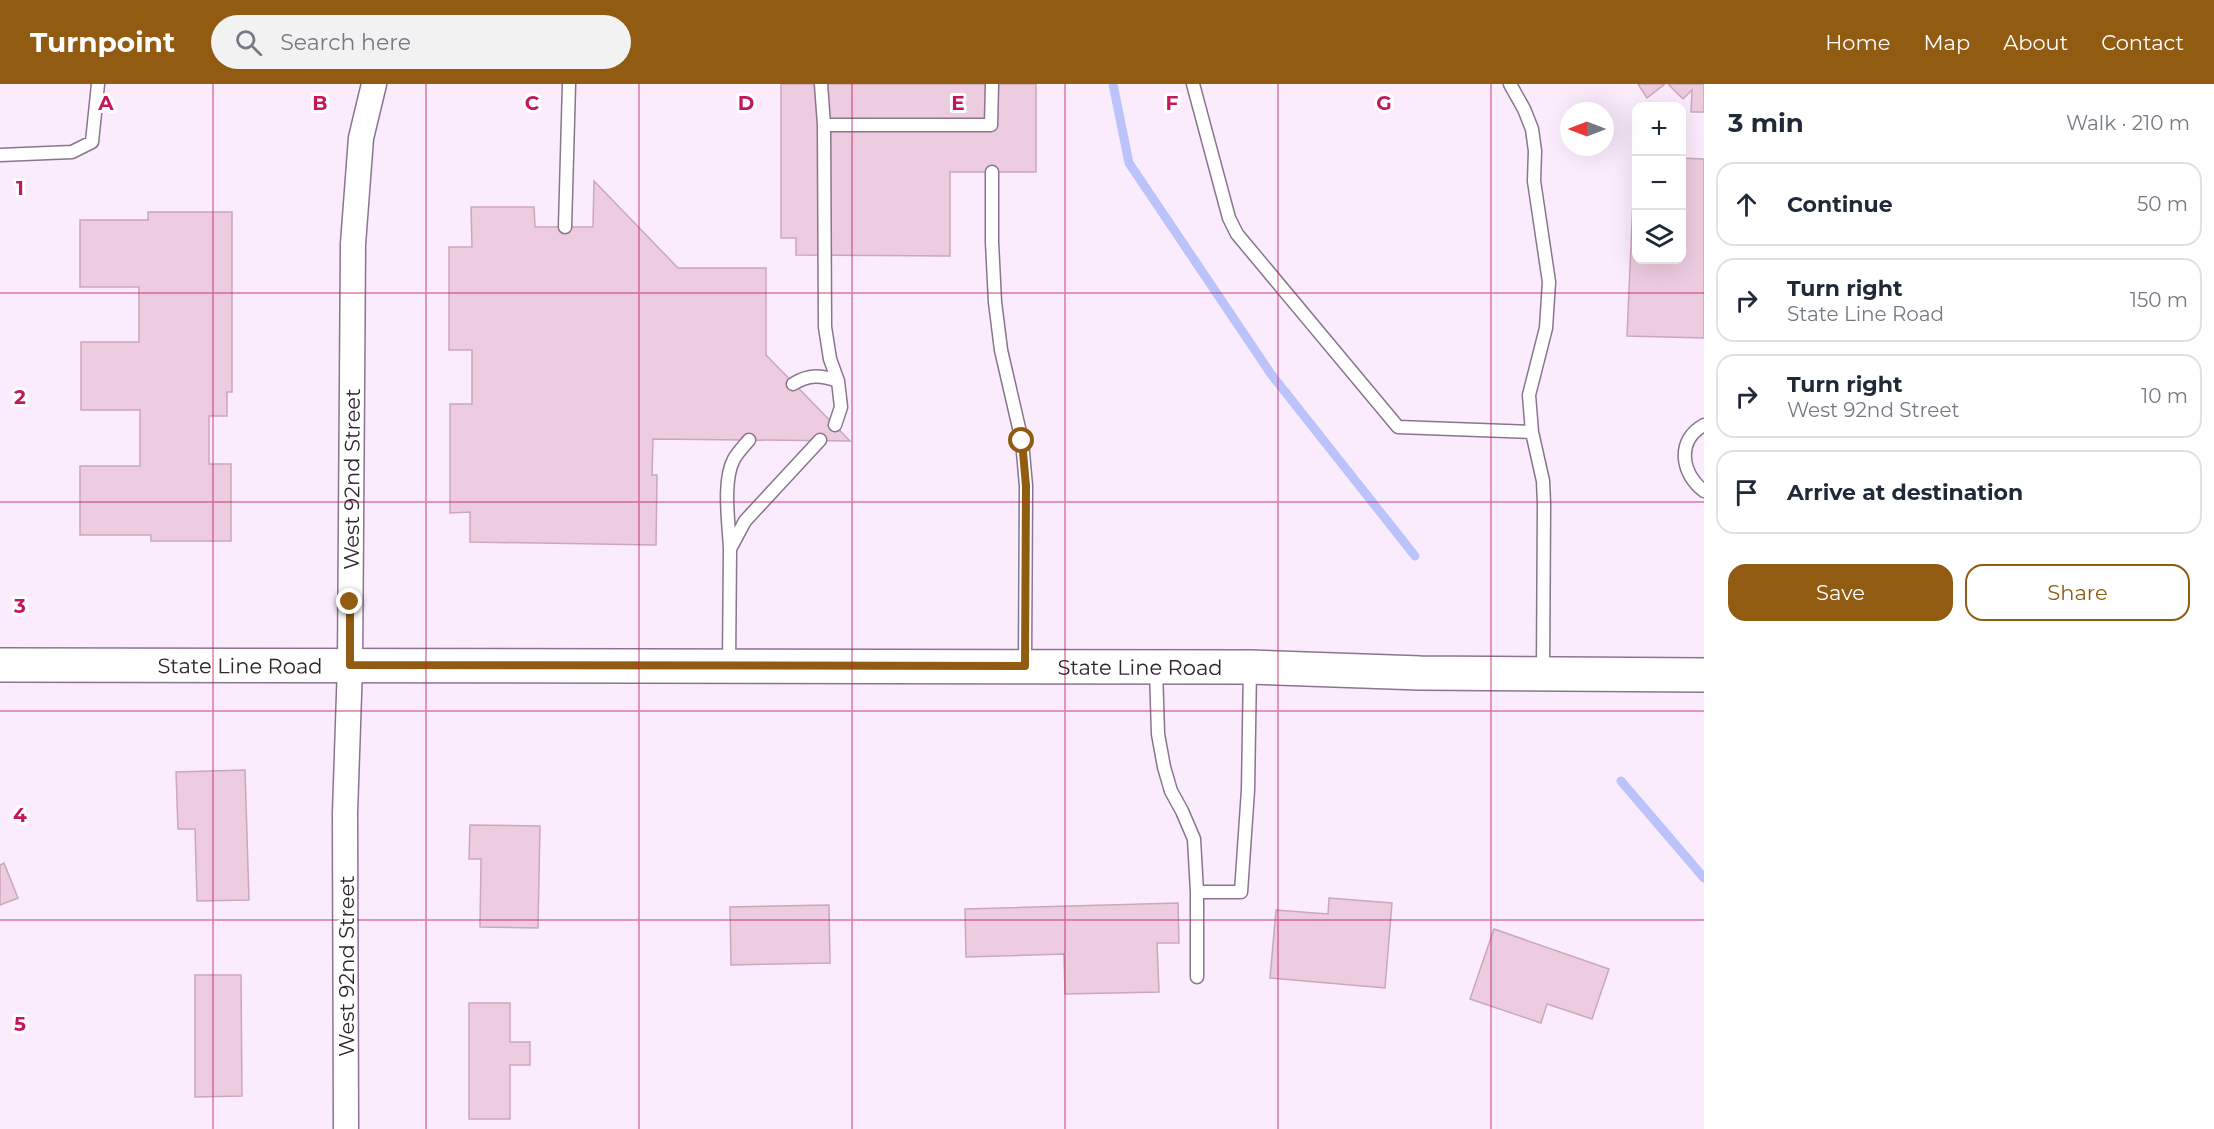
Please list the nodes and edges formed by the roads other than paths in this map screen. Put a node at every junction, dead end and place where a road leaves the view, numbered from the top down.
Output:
1 (98, 84) edge
2 (374, 84) edge
3 (569, 84) edge
4 (821, 84) edge
5 (993, 84) edge
6 (1193, 84) edge
7 (1510, 84) edge
8 (824, 125) junction
9 (0, 155) edge
10 (992, 172) dead end
11 (565, 227) dead end
12 (838, 381) junction
13 (793, 384) dead end
14 (835, 425) dead end
15 (1704, 425) edge
16 (1532, 432) junction
17 (749, 440) dead end
18 (820, 440) dead end
19 (1704, 490) edge
20 (730, 549) junction
21 (729, 664) junction
22 (0, 665) edge
23 (350, 665) junction
24 (1025, 666) junction
25 (1155, 667) junction
26 (1250, 667) junction
27 (1543, 674) junction
28 (1704, 675) edge
29 (1197, 892) junction
30 (1197, 977) dead end
31 (346, 1129) edge

1 - 9 lane
2 - 23 street, West 92nd Street
3 - 11 lane
4 - 8 lane
5 - 8 lane
6 - 16 lane
7 - 16 lane
8 - 12 lane
10 - 24 lane
12 - 13 lane
12 - 14 lane
15 - 19 lane
16 - 27 lane
17 - 20 lane
18 - 20 lane
20 - 21 lane
21 - 23 main road, State Line Road
21 - 24 main road, State Line Road
22 - 23 main road, State Line Road
23 - 31 street, West 92nd Street
24 - 25 main road, State Line Road
25 - 26 main road, State Line Road
25 - 29 lane
26 - 27 main road, State Line Road
26 - 29 lane
27 - 28 main road, State Line Road
29 - 30 lane

